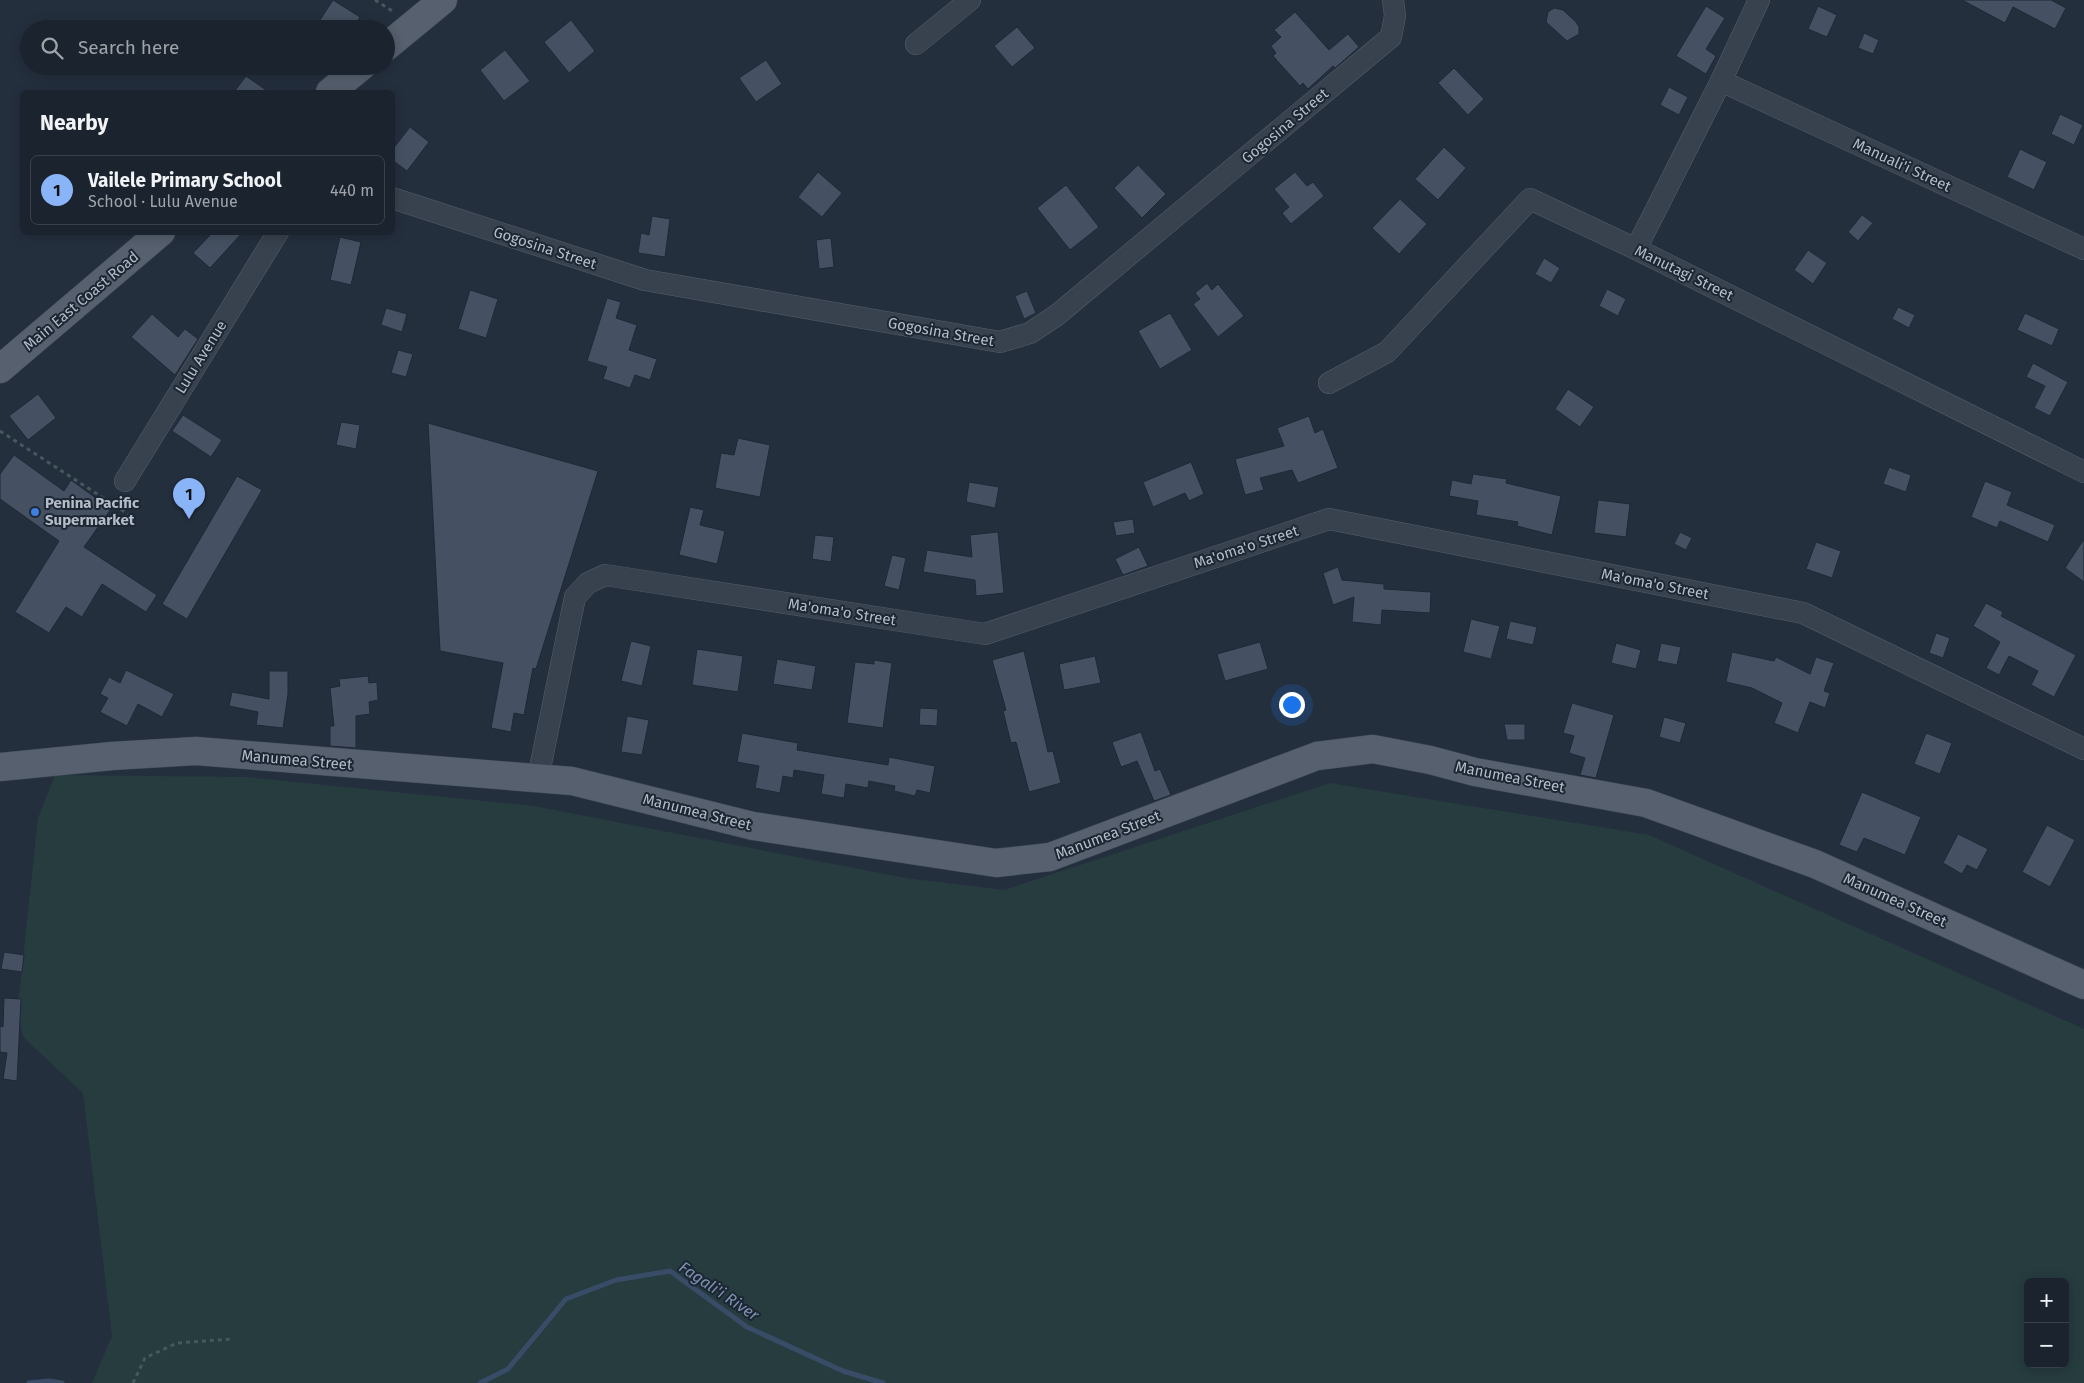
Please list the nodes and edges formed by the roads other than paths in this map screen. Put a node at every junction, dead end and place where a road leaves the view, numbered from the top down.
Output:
1 (443, 0) edge
2 (970, 0) edge
3 (1393, 0) edge
4 (1759, 0) edge
5 (395, 39) edge
6 (916, 44) dead end
7 (351, 75) edge
8 (1721, 81) junction
9 (332, 90) edge
10 (395, 199) edge
11 (157, 235) edge
12 (276, 235) edge
13 (1636, 249) junction
14 (2084, 249) edge
15 (0, 369) edge
16 (1329, 383) dead end
17 (2084, 472) edge
18 (125, 481) dead end
19 (2084, 749) edge
20 (0, 766) edge
21 (538, 778) junction
22 (2084, 985) edge

1 - 5 main road
2 - 6 street
3 - 10 street, Gogosina Street
4 - 8 street
7 - 9 main road
8 - 13 street
8 - 14 street, Manuali'i Street
11 - 15 main road, Main East Coast Road
12 - 18 street, Lulu Avenue
13 - 16 street, Manutagi Street
13 - 17 street, Manutagi Street
19 - 21 street, Ma'oma'o Street
20 - 21 main road, Manumea Street
21 - 22 main road, Manumea Street

